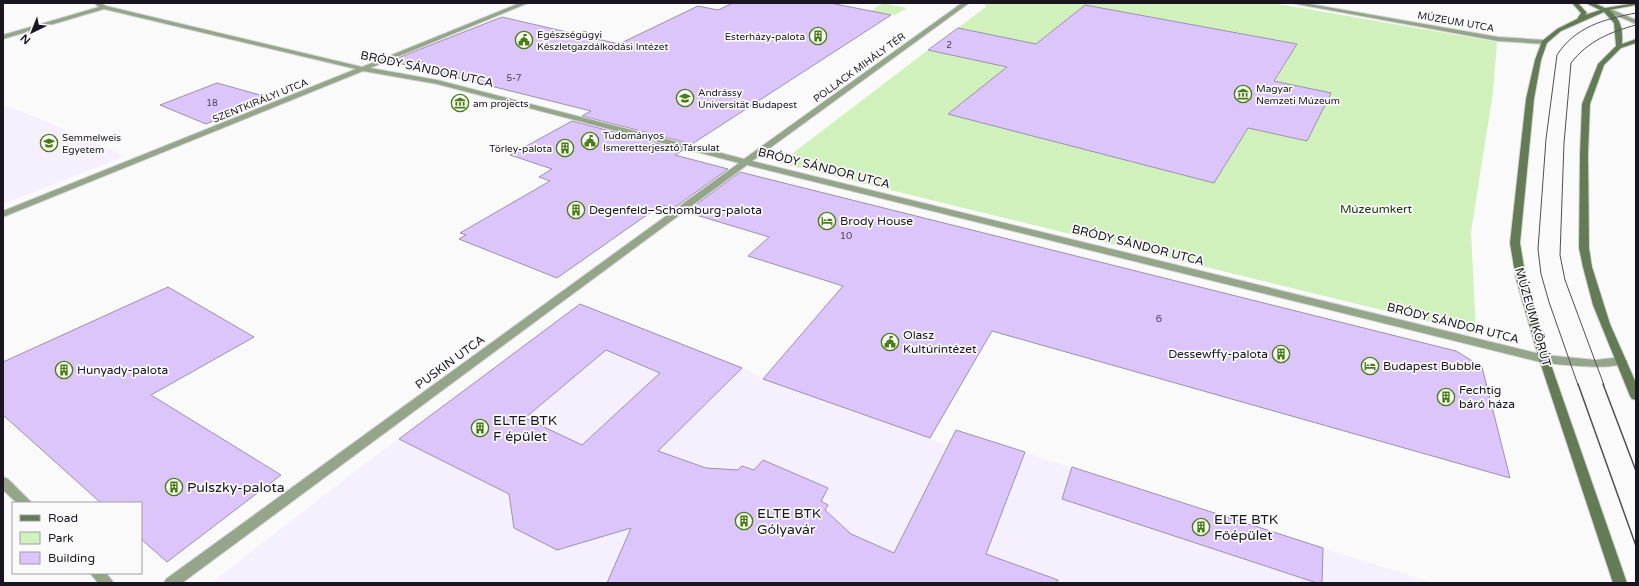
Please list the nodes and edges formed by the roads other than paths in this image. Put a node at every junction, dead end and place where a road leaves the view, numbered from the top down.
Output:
1 (96, 3) edge
2 (525, 3) edge
3 (966, 3) edge
4 (1294, 3) edge
5 (1575, 3) edge
6 (1589, 3) edge
7 (1636, 3) edge
8 (104, 7) junction
9 (1606, 9) junction
10 (1579, 20) junction
11 (1636, 22) edge
12 (3, 37) edge
13 (1636, 41) edge
14 (1544, 42) junction
15 (1619, 47) junction
16 (364, 69) junction
17 (746, 162) junction
18 (3, 214) edge
19 (1544, 359) junction
20 (1621, 361) junction
21 (1636, 396) edge
22 (3, 482) edge
23 (24, 502) edge
24 (98, 574) edge
25 (107, 583) edge
26 (171, 583) edge
27 (1620, 583) edge

1 - 8 street, BRÓDY SÁNDOR UTCA
2 - 16 street, SZENTKIRÁLYI UTCA
3 - 17 street, POLLACK MIHÁLY TÉR
4 - 14 street, MÚZEUM UTCA
5 - 10 main road
6 - 9 main road
7 - 9 main road
8 - 12 street
8 - 16 street, BRÓDY SÁNDOR UTCA
9 - 10 main road
9 - 11 street
9 - 15 main road
10 - 14 main road
13 - 15 main road
14 - 19 main road, MÚZEUM KÖRÚT
15 - 20 main road
16 - 17 street, BRÓDY SÁNDOR UTCA
16 - 18 street, SZENTKIRÁLYI UTCA
17 - 19 street, BRÓDY SÁNDOR UTCA
17 - 26 street, PUSKIN UTCA
19 - 20 street, BRÓDY SÁNDOR UTCA
19 - 27 main road, MÚZEUM KÖRÚT
20 - 21 main road
22 - 23 street
24 - 25 street

